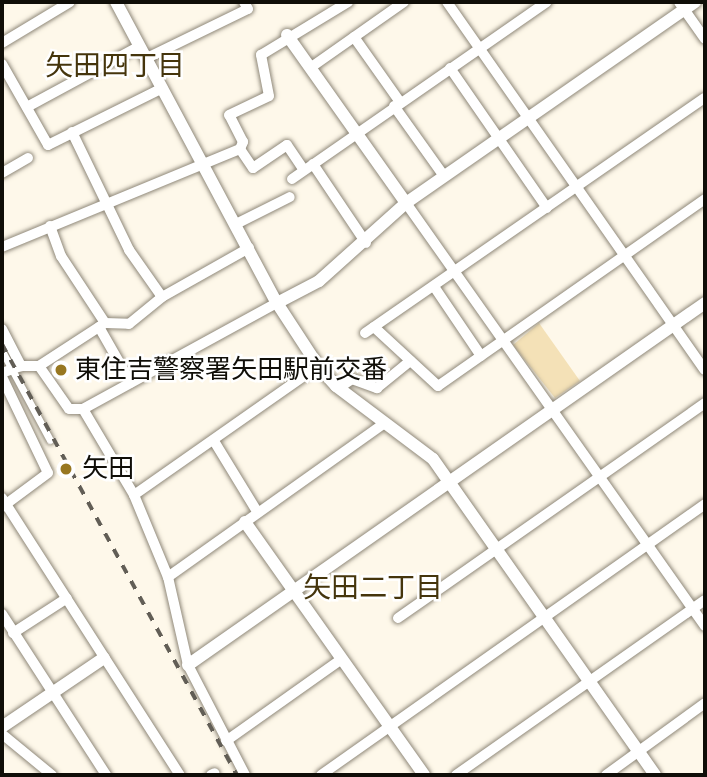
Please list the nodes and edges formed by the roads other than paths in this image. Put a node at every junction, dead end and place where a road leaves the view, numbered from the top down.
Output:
1 (71, 2) edge
2 (116, 2) edge
3 (244, 2) edge
4 (348, 2) edge
5 (404, 2) edge
6 (447, 2) edge
7 (547, 2) edge
8 (686, 4) edge
9 (287, 35) junction
10 (354, 37) junction
11 (705, 39) edge
12 (2, 43) edge
13 (140, 46) junction
14 (479, 48) junction
15 (147, 58) junction
16 (2, 64) edge
17 (310, 68) junction
18 (450, 68) junction
19 (163, 88) junction
20 (705, 97) edge
21 (397, 104) junction
22 (27, 107) junction
23 (527, 118) junction
24 (72, 132) junction
25 (356, 134) junction
26 (498, 138) junction
27 (240, 149) junction
28 (28, 158) dead end
29 (313, 164) junction
30 (205, 165) junction
31 (304, 170) junction
32 (2, 173) edge
33 (444, 176) junction
34 (292, 179) dead end
35 (576, 187) junction
36 (290, 197) dead end
37 (705, 199) edge
38 (108, 202) junction
39 (406, 203) junction
40 (547, 208) junction
41 (236, 225) junction
42 (50, 226) junction
43 (3, 243) edge
44 (366, 243) junction
45 (249, 248) junction
46 (625, 257) junction
47 (456, 274) junction
48 (435, 288) junction
49 (162, 297) junction
50 (277, 303) junction
51 (705, 303) edge
52 (102, 325) junction
53 (673, 325) junction
54 (374, 327) junction
55 (2, 329) edge
56 (365, 333) dead end
57 (502, 341) junction
58 (2, 351) edge
59 (481, 356) junction
60 (411, 361) junction
61 (39, 366) junction
62 (318, 366) junction
63 (705, 370) edge
64 (9, 371) edge
65 (131, 383) junction
66 (339, 388) junction
67 (705, 403) edge
68 (83, 409) junction
69 (552, 411) junction
70 (385, 423) junction
71 (50, 440) dead end
72 (214, 441) junction
73 (598, 477) junction
74 (451, 484) junction
75 (134, 495) junction
76 (3, 503) edge
77 (705, 504) edge
78 (258, 513) junction
79 (245, 522) junction
80 (647, 545) junction
81 (496, 549) junction
82 (168, 577) junction
83 (295, 592) junction
84 (67, 598) junction
85 (705, 600) edge
86 (694, 609) junction
87 (2, 614) edge
88 (544, 616) junction
89 (398, 618) dead end
90 (705, 626) edge
91 (13, 633) junction
92 (104, 658) junction
93 (342, 659) junction
94 (188, 665) junction
95 (590, 681) junction
96 (52, 693) junction
97 (705, 704) edge
98 (389, 726) junction
99 (2, 727) edge
100 (2, 734) edge
101 (226, 741) junction
102 (639, 753) junction
103 (52, 775) edge
104 (106, 775) edge
105 (180, 775) edge
106 (245, 775) edge
107 (321, 775) edge
108 (424, 775) edge
109 (456, 775) edge
110 (606, 775) edge
111 (654, 775) edge

1 - 12 street
2 - 13 street
3 - 15 street
4 - 9 street
5 - 10 street
6 - 14 street
7 - 14 street
8 - 11 street
8 - 23 street
9 - 17 street
9 - 27 street
10 - 17 street
10 - 21 street
13 - 15 street
13 - 22 street
14 - 18 street
14 - 23 street
15 - 19 street
16 - 22 street
17 - 25 street
18 - 21 street
18 - 26 street
19 - 24 street
19 - 30 street
20 - 35 street
21 - 25 street
21 - 33 street
22 - 24 street
23 - 26 street
23 - 35 street
24 - 38 street
25 - 29 street
25 - 39 street
26 - 33 street
26 - 40 street
27 - 30 street
27 - 31 street
28 - 32 street
29 - 31 street
29 - 44 street
30 - 38 street
30 - 41 street
31 - 34 street
33 - 39 street
35 - 40 street
35 - 46 street
36 - 41 street
37 - 46 street
38 - 42 street
38 - 49 street
39 - 44 street
39 - 47 street
40 - 47 street
41 - 45 street
42 - 43 street
42 - 52 street
44 - 50 street
45 - 49 street
45 - 50 street
46 - 53 street
46 - 57 street
47 - 48 street
47 - 57 street
48 - 54 street
48 - 59 street
49 - 52 street
50 - 62 street
50 - 65 street
51 - 53 street
52 - 61 street
52 - 65 street
53 - 63 street
53 - 69 street
54 - 56 street
54 - 60 street
55 - 64 street
57 - 59 street
57 - 69 street
58 - 64 street
59 - 60 street
60 - 66 street
61 - 64 street
61 - 68 street
62 - 66 street
62 - 72 street
64 - 71 street
64 - 76 street
65 - 68 street
66 - 70 street
67 - 73 street
68 - 75 street
69 - 73 street
69 - 74 street
70 - 74 street
70 - 78 street
72 - 75 street
72 - 78 street
73 - 80 street
73 - 81 street
74 - 81 street
74 - 83 street
75 - 82 street
76 - 84 street
77 - 80 street
78 - 79 street
79 - 82 street
79 - 83 street
80 - 86 street
80 - 88 street
81 - 88 street
81 - 89 street
82 - 94 street
83 - 93 street
83 - 94 street
84 - 91 street
84 - 92 street
85 - 86 street
86 - 90 street
86 - 95 street
87 - 91 street
88 - 95 street
88 - 98 street
91 - 96 street
92 - 96 street
92 - 105 street
93 - 98 street
93 - 101 street
94 - 101 street
95 - 102 street
95 - 109 street
96 - 99 street
96 - 104 street
97 - 102 street
98 - 107 street
98 - 108 street
100 - 103 street
101 - 106 street
102 - 110 street
102 - 111 street

